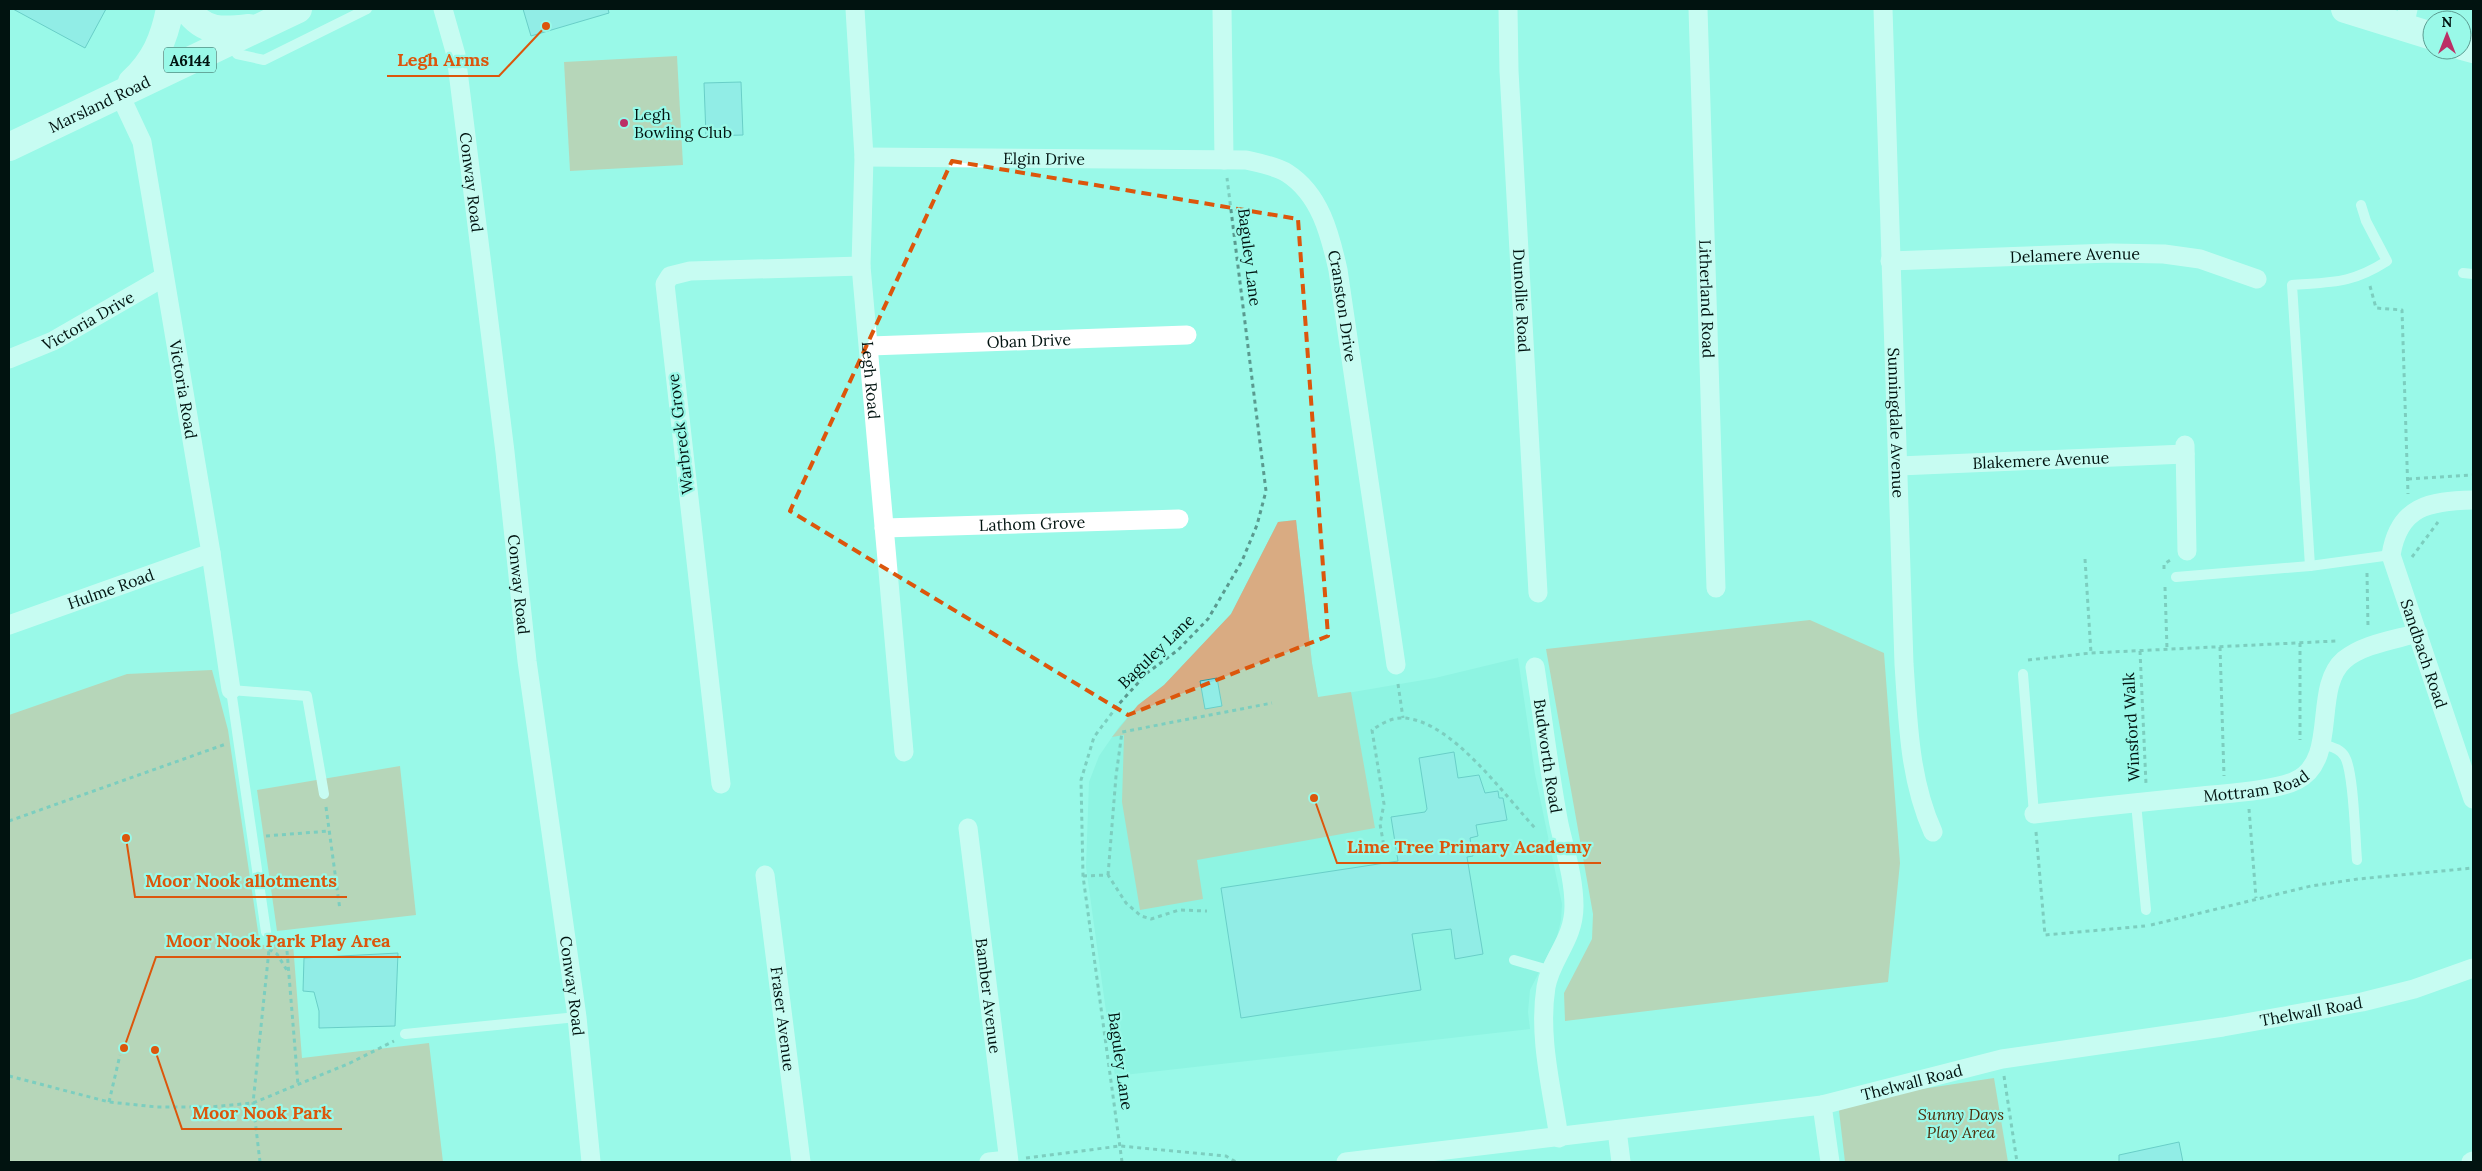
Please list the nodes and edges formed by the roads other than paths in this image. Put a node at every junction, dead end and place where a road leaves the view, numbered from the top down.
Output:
1 (170, 9) edge
2 (187, 9) edge
3 (367, 9) edge
4 (443, 9) edge
5 (855, 9) edge
6 (1222, 9) edge
7 (1508, 9) edge
8 (1698, 9) edge
9 (1883, 9) edge
10 (2345, 9) edge
11 (288, 11) edge
12 (2406, 18) edge
13 (260, 27) junction
14 (2422, 29) edge
15 (230, 41) junction
16 (119, 93) junction
17 (9, 147) edge
18 (864, 157) junction
19 (1224, 160) junction
20 (2361, 205) dead end
21 (1890, 260) junction
22 (862, 266) junction
23 (164, 277) junction
24 (2257, 280) dead end
25 (1187, 335) dead end
26 (870, 346) junction
27 (9, 359) edge
28 (1899, 466) junction
29 (2464, 500) edge
30 (1179, 519) dead end
31 (884, 528) junction
32 (2187, 551) road end
33 (211, 553) junction
34 (2392, 555) junction
35 (2310, 566) junction
36 (2176, 577) dead end
37 (1716, 588) dead end
38 (1538, 593) dead end
39 (9, 625) edge
40 (2418, 633) junction
41 (1396, 665) road end
42 (1535, 666) dead end
43 (2023, 674) road end
44 (231, 690) junction
45 (2322, 744) junction
46 (904, 752) dead end
47 (721, 784) dead end
48 (324, 794) road end
49 (2473, 799) edge
50 (2142, 802) junction
51 (2034, 814) joint
52 (968, 828) dead end
53 (1933, 832) dead end
54 (2357, 860) dead end
55 (765, 875) dead end
56 (2146, 910) dead end
57 (266, 932) road end
58 (1514, 960) dead end
59 (2473, 968) edge
60 (1552, 971) junction
61 (577, 1017) junction
62 (405, 1034) road end
63 (1822, 1105) junction
64 (1617, 1130) junction
65 (1559, 1138) junction
66 (1008, 1161) edge
67 (591, 1162) edge
68 (801, 1162) edge
69 (989, 1162) edge
70 (1346, 1162) edge
71 (1621, 1162) edge
72 (1830, 1162) edge

1 - 16 main road, A6144
2 - 13 main road, A6144
3 - 15 lane
4 - 61 street, Conway Road
5 - 18 street, Legh Road
6 - 19 street
7 - 38 street, Dunollie Road
8 - 37 street, Litherland Road
9 - 21 street, Sunningdale Avenue
10 - 12 main road
11 - 13 main road, Marsland Road / A6144
12 - 14 main road
13 - 15 main road, Marsland Road / A6144
15 - 16 main road, Marsland Road / A6144
16 - 17 main road, Marsland Road / A6144
16 - 23 street, Victoria Road
18 - 19 street, Elgin Drive
18 - 22 street, Legh Road
19 - 41 street, Cranston Drive
20 - 35 lane
21 - 24 street, Delamere Avenue
21 - 28 street, Sunningdale Avenue
22 - 26 street, Legh Road
22 - 47 street, Warbreck Grove
23 - 27 street, Victoria Drive
23 - 33 street, Victoria Road
25 - 26 street, Oban Drive
26 - 31 street, Legh Road
28 - 32 street, Blakemere Avenue
28 - 53 street, Sunningdale Avenue
29 - 34 street
30 - 31 street, Lathom Grove
31 - 46 street, Legh Road
33 - 39 street, Hulme Road
33 - 44 street, Victoria Road
34 - 35 lane
34 - 40 street, Sandbach Road
35 - 36 lane
40 - 45 street, Mottram Road
40 - 49 street, Sandbach Road
42 - 60 street, Budworth Road
43 - 51 lane
44 - 48 lane
44 - 57 lane
45 - 50 street, Mottram Road
45 - 54 lane
50 - 51 street, Mottram Road
50 - 56 lane
52 - 66 street, Bamber Avenue
55 - 68 street, Fraser Avenue
58 - 60 lane
59 - 63 street, Thelwall Road
60 - 65 street, Budworth Road
61 - 62 lane
61 - 67 street, Conway Road
63 - 64 street, Thelwall Road
63 - 72 street
64 - 65 street, Thelwall Road
64 - 71 street
65 - 70 street, Thelwall Road
66 - 69 street

